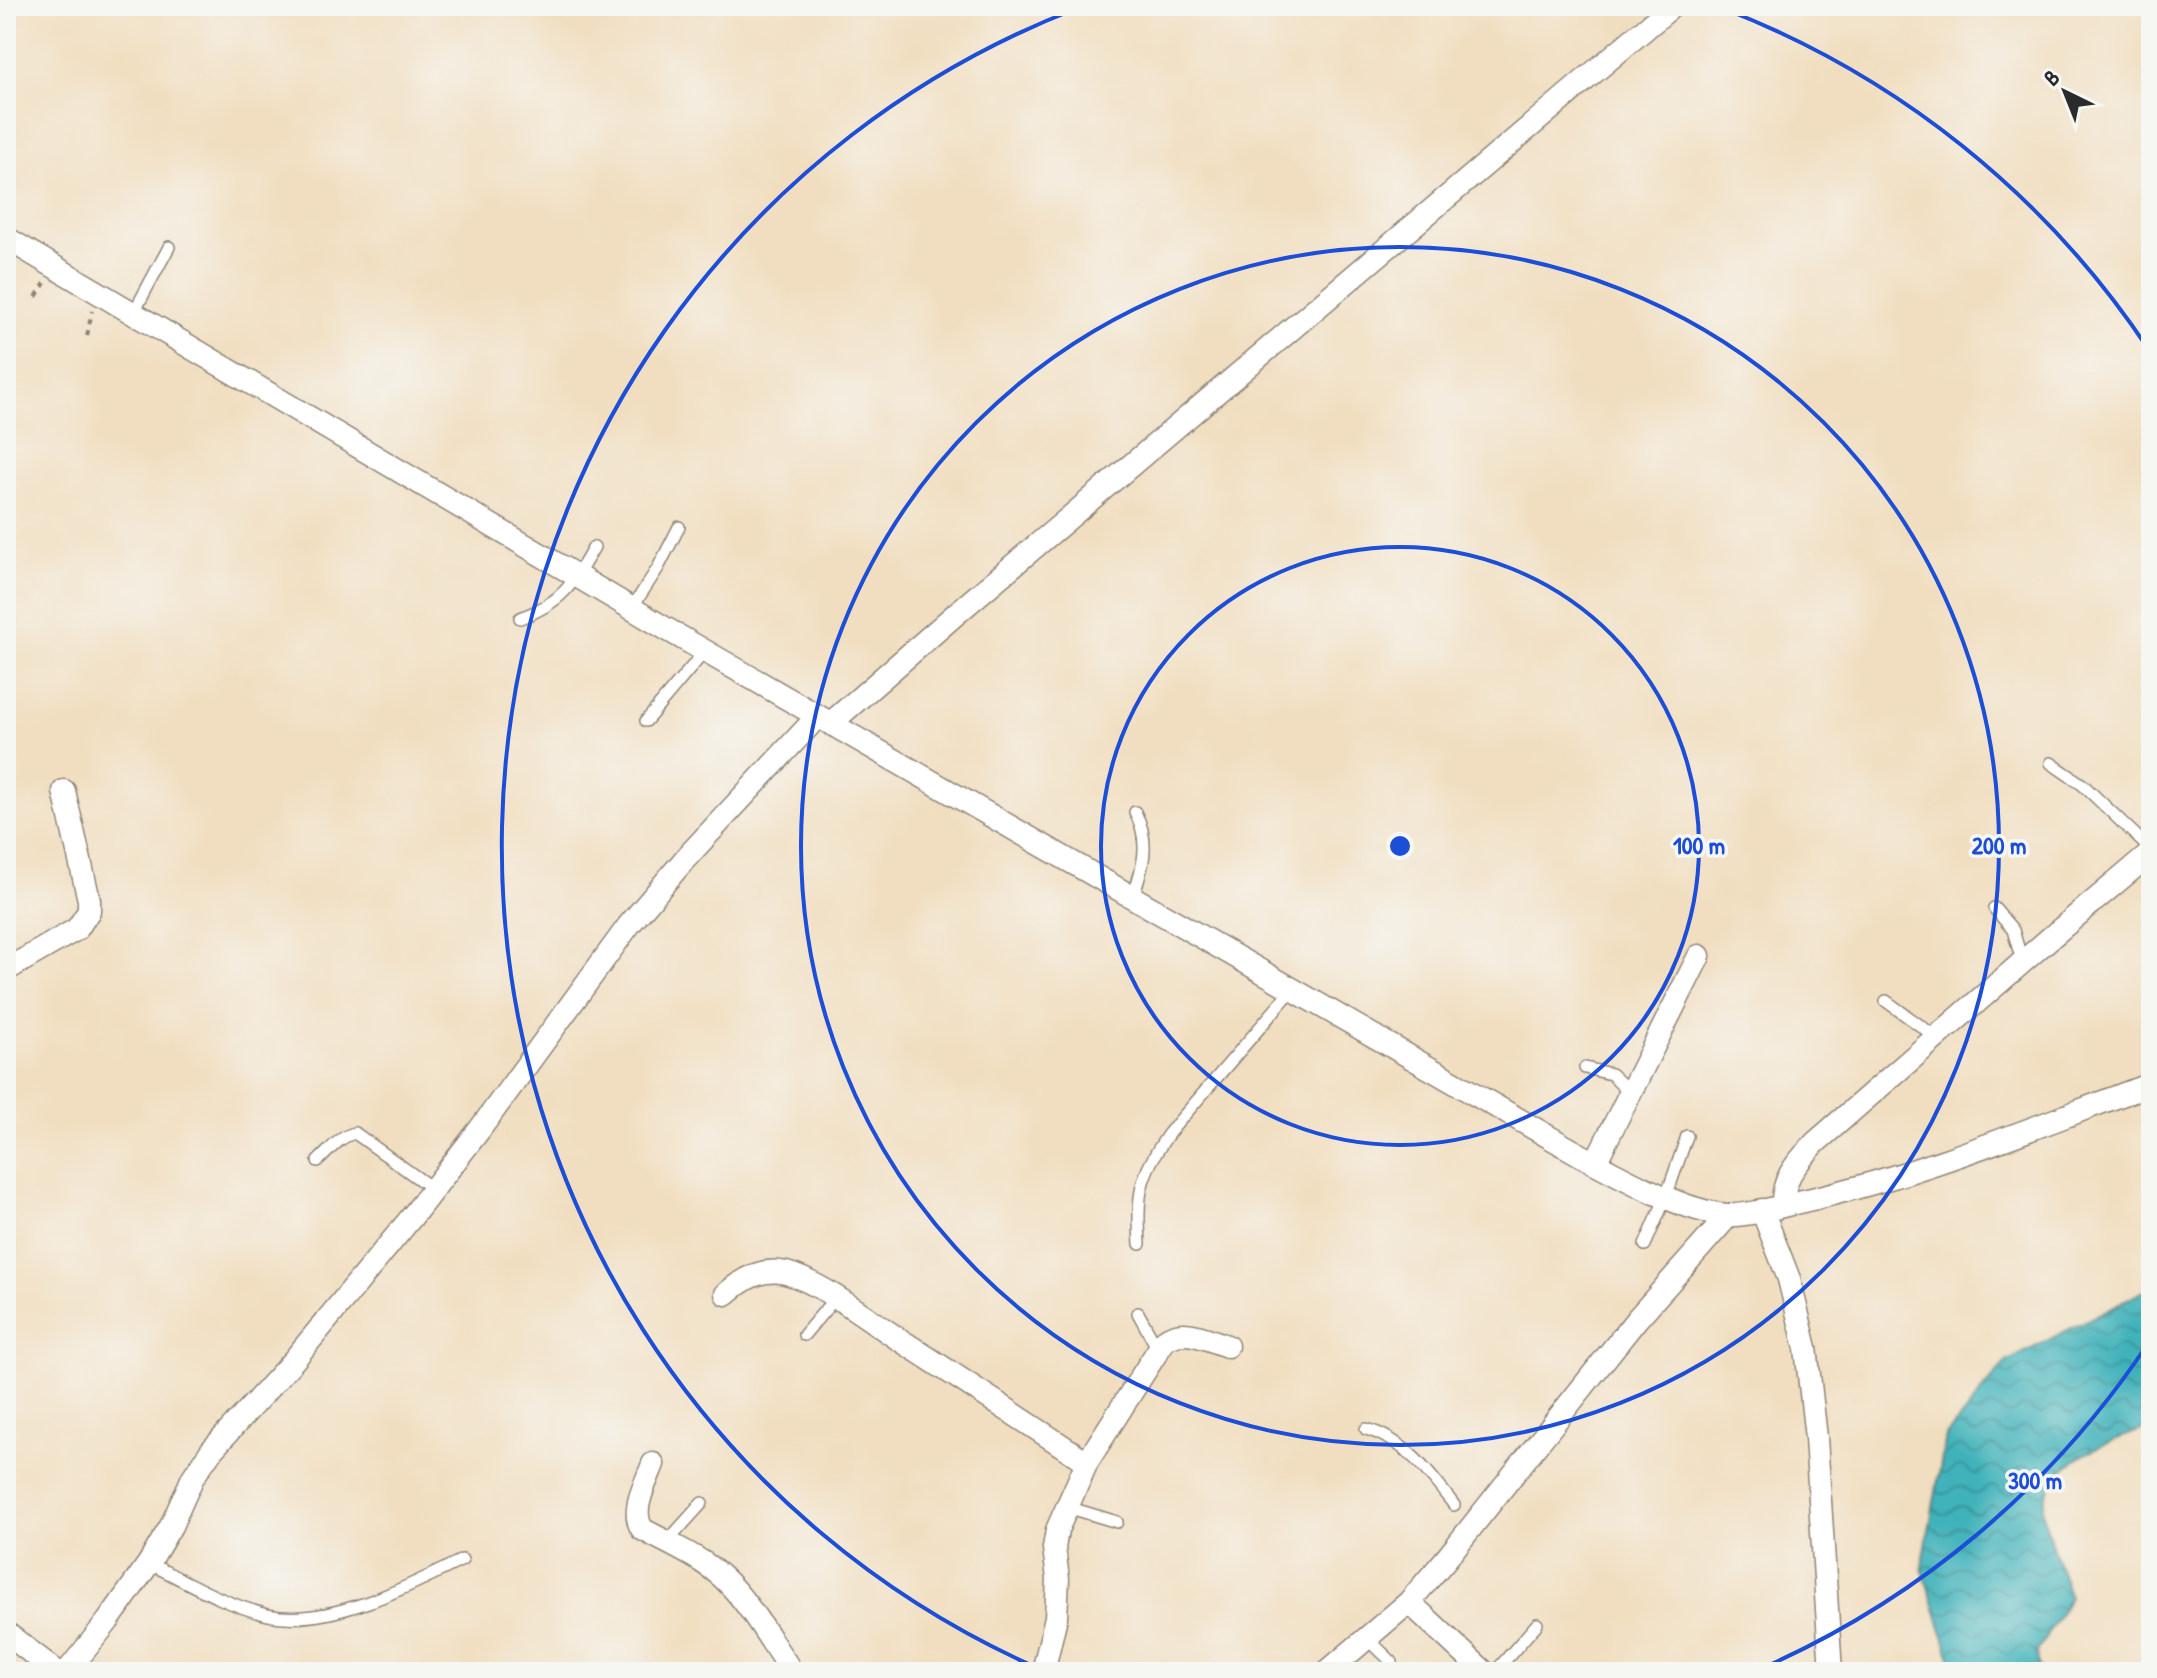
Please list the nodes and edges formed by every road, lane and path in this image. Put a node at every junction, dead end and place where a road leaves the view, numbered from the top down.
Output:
1 (1672, 6) edge
2 (6, 238) edge
3 (169, 247) dead end
4 (133, 314) junction
5 (679, 527) dead end
6 (594, 547) dead end
7 (577, 576) junction
8 (632, 608) junction
9 (520, 618) dead end
10 (705, 651) junction
11 (825, 719) junction
12 (646, 721) dead end
13 (2051, 763) dead end
14 (64, 791) dead end
15 (1135, 812) dead end
16 (2151, 852) edge
17 (1133, 897) junction
18 (1994, 908) dead end
19 (1699, 956) dead end
20 (2023, 962) junction
21 (6, 970) edge
22 (1293, 989) junction
23 (1886, 1001) dead end
24 (1936, 1037) junction
25 (1585, 1068) dead end
26 (2151, 1084) edge
27 (1630, 1092) junction
28 (1687, 1136) dead end
29 (318, 1161) dead end
30 (1595, 1163) junction
31 (433, 1189) junction
32 (1666, 1197) junction
33 (1773, 1208) junction
34 (1729, 1215) junction
35 (1140, 1244) dead end
36 (1645, 1245) dead end
37 (726, 1294) dead end
38 (836, 1297) junction
39 (1138, 1313) dead end
40 (804, 1335) dead end
41 (1227, 1346) dead end
42 (1158, 1349) junction
43 (1366, 1429) dead end
44 (1087, 1462) junction
45 (653, 1464) dead end
46 (702, 1503) dead end
47 (1454, 1505) dead end
48 (1067, 1507) junction
49 (1117, 1522) dead end
50 (666, 1542) junction
51 (462, 1560) dead end
52 (149, 1563) junction
53 (1409, 1602) junction
54 (1537, 1624) dead end
55 (6, 1633) edge
56 (1368, 1639) junction
57 (1392, 1662) dead end
58 (57, 1672) edge
59 (67, 1672) edge
60 (792, 1672) edge
61 (1043, 1672) edge
62 (1327, 1672) edge
63 (1484, 1672) edge
64 (1495, 1672) edge
65 (1831, 1672) edge

1 - 11 street
2 - 4 street
3 - 4 lane
4 - 7 street
5 - 8 lane
6 - 7 lane
7 - 8 street
7 - 9 lane
8 - 10 street
10 - 11 street
10 - 12 lane
11 - 17 street
11 - 31 street
13 - 16 lane
14 - 21 street
15 - 17 lane
16 - 20 street
17 - 22 street
18 - 20 lane
19 - 27 street
20 - 24 street
22 - 30 street
22 - 35 lane
23 - 24 lane
24 - 33 street
25 - 27 lane
26 - 33 street
27 - 30 street
28 - 32 lane
29 - 31 lane
30 - 32 street
31 - 52 street
32 - 34 street
32 - 36 lane
33 - 34 street
33 - 65 street
34 - 53 street
37 - 38 street
38 - 40 lane
38 - 44 street
39 - 42 lane
41 - 42 street
42 - 44 street
43 - 47 lane
44 - 48 street
45 - 50 street
46 - 50 lane
48 - 49 lane
48 - 61 street
50 - 60 street
51 - 52 lane
52 - 59 street
53 - 56 street
53 - 63 street
54 - 64 lane
55 - 58 street
56 - 57 lane
56 - 62 street

